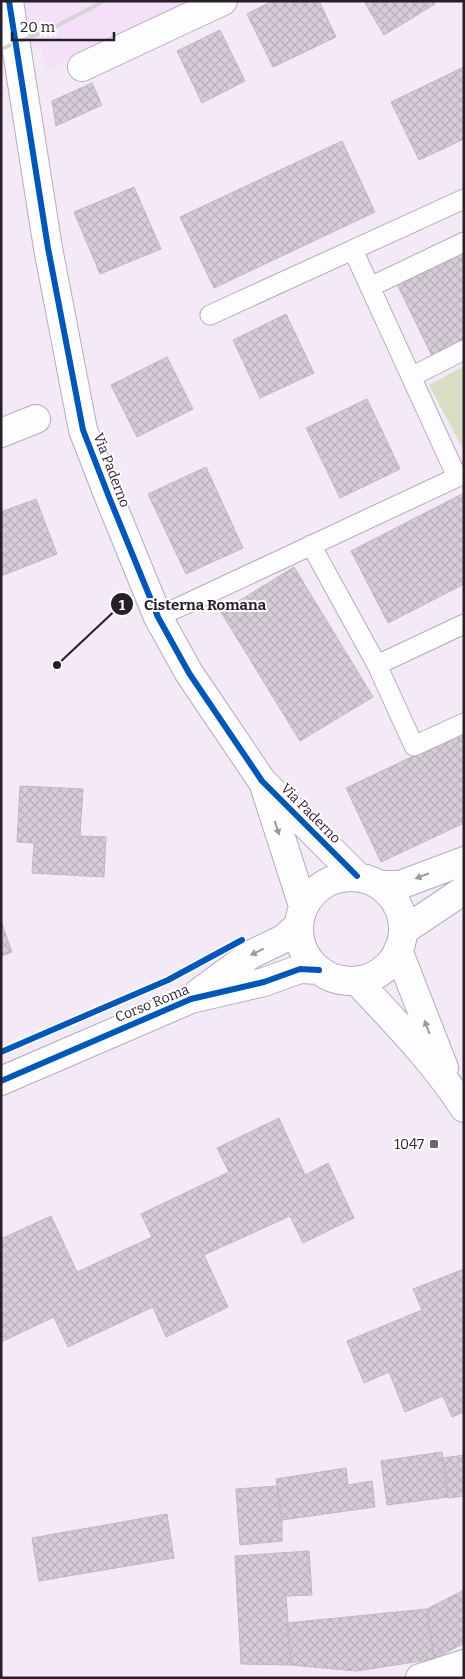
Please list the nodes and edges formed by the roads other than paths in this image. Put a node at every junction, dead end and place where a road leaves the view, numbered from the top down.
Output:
1 (10, 1) edge
2 (223, 1) edge
3 (82, 67) dead end
4 (464, 199) edge
5 (464, 242) edge
6 (353, 250) junction
7 (370, 287) junction
8 (210, 315) dead end
9 (464, 350) edge
10 (411, 377) junction
11 (36, 418) dead end
12 (1, 433) edge
13 (460, 476) edge
14 (311, 545) junction
15 (158, 617) junction
16 (464, 624) edge
17 (377, 665) junction
18 (464, 723) edge
19 (262, 782) junction
20 (464, 861) edge
21 (368, 881) junction
22 (464, 890) edge
23 (301, 916) junction
24 (401, 941) junction
25 (319, 970) junction
26 (357, 981) junction
27 (191, 999) junction
28 (1, 1081) edge
29 (458, 1098) edge
30 (464, 1664) edge
31 (420, 1678) edge

1 - 15 street, Via Paderno
2 - 3 street
4 - 6 lane
5 - 7 lane
6 - 7 lane
6 - 8 lane
7 - 10 lane
9 - 10 lane
10 - 13 lane
11 - 12 street
13 - 14 lane
14 - 15 lane
14 - 17 lane
15 - 19 street, Via Paderno
16 - 17 lane
17 - 18 lane
19 - 21 street, Via Paderno
19 -> 23 street, Via Paderno
20 -> 21 street, Corso Roma
21 - 23 street, Corso Roma
21 - 24 street
22 - 24 street
23 - 25 street, Corso Roma
23 -> 27 street, Corso Roma
24 - 26 street
29 -> 24 street
25 - 26 street, Corso Roma
25 - 27 street, Corso Roma
26 - 29 street
27 - 28 street, Corso Roma
30 - 31 street

